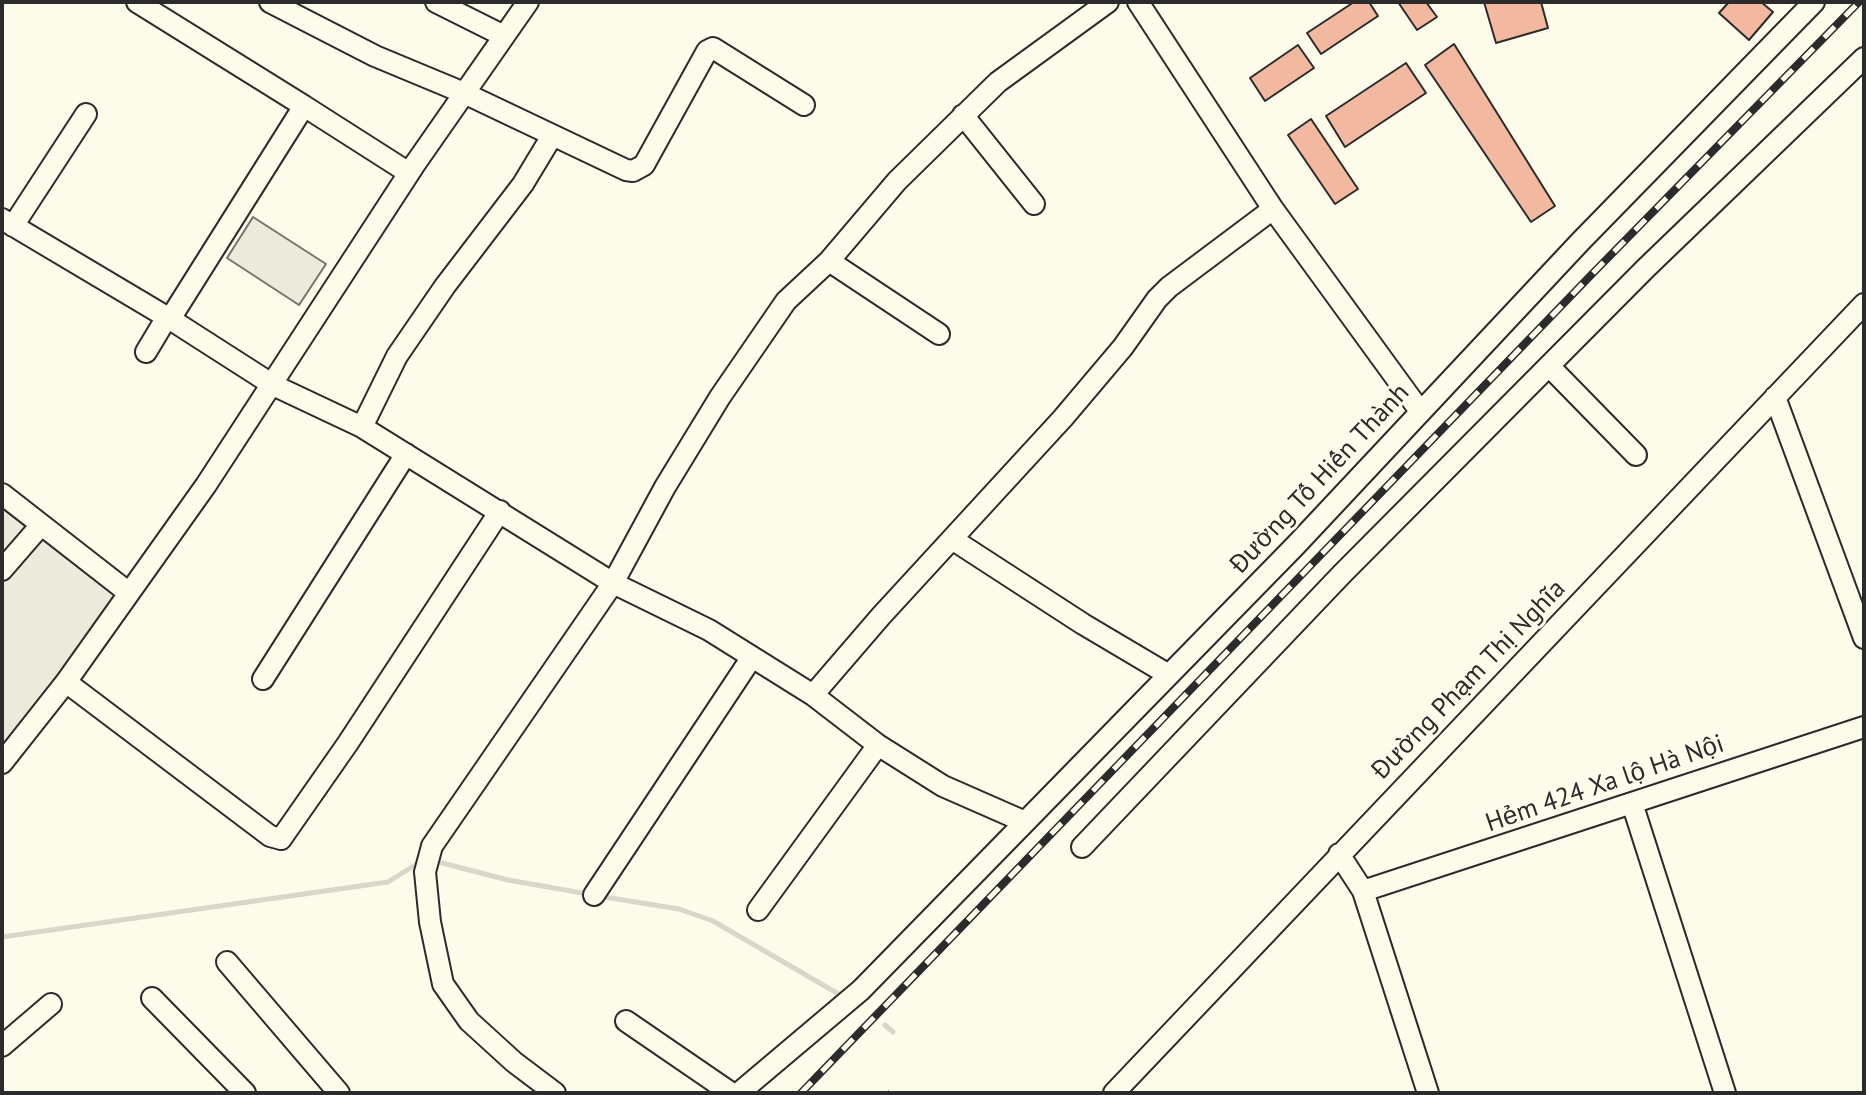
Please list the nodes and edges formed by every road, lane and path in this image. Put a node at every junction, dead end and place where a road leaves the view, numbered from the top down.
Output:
1 (137, 2) edge
2 (270, 2) edge
3 (436, 2) edge
4 (528, 2) edge
5 (1108, 2) edge
6 (1138, 2) edge
7 (1814, 2) edge
8 (504, 36) junction
9 (1864, 58) edge
10 (464, 93) junction
11 (804, 105) dead end
12 (304, 106) junction
13 (86, 114) dead end
14 (963, 115) junction
15 (552, 136) junction
16 (409, 173) junction
17 (1034, 204) dead end
18 (1273, 209) junction
19 (7, 222) edge
20 (829, 261) junction
21 (1864, 304) edge
22 (169, 318) junction
23 (939, 334) dead end
24 (146, 352) dead end
25 (1549, 366) junction
26 (273, 385) junction
27 (1775, 397) junction
28 (1420, 411) junction
29 (362, 427) junction
30 (406, 454) junction
31 (1636, 455) dead end
32 (2, 494) edge
33 (500, 511) junction
34 (41, 525) junction
35 (952, 539) junction
36 (2, 570) edge
37 (613, 583) junction
38 (129, 593) junction
39 (1864, 638) edge
40 (752, 657) junction
41 (1169, 675) junction
42 (263, 679) dead end
43 (66, 682) junction
44 (813, 695) junction
45 (1864, 727) edge
46 (878, 745) junction
47 (2, 763) edge
48 (1632, 803) junction
49 (1025, 822) junction
50 (1082, 847) dead end
51 (1339, 854) junction
52 (1363, 891) junction
53 (594, 895) dead end
54 (758, 910) dead end
55 (227, 962) dead end
56 (152, 998) dead end
57 (51, 1004) dead end
58 (626, 1021) dead end
59 (2, 1046) edge
60 (245, 1093) edge
61 (339, 1093) edge
62 (555, 1093) edge
63 (731, 1093) edge
64 (739, 1093) edge
65 (1114, 1093) edge
66 (1428, 1093) edge
67 (1725, 1093) edge

1 - 12 street
2 - 10 street
3 - 8 street
4 - 8 street
5 - 14 street
6 - 18 street
7 - 28 street, Đường Tố Hiến Thành
8 - 10 street
9 - 25 street
10 - 15 street
10 - 16 street
11 - 15 street
12 - 16 street
12 - 22 street
13 - 19 street
14 - 17 street
14 - 20 street
15 - 29 street
16 - 26 street
18 - 28 street
18 - 35 street
19 - 22 street
20 - 23 street
20 - 37 street
21 - 27 street, Đường Phạm Thị Nghĩa
22 - 24 street
22 - 26 street
25 - 31 street
25 - 50 street
26 - 29 street
26 - 38 street
27 - 39 street
27 - 51 street, Đường Phạm Thị Nghĩa
28 - 41 street, Đường Tố Hiến Thành
29 - 30 street
30 - 33 street
30 - 42 street
32 - 34 street
33 - 37 street
33 - 43 street
34 - 36 street
34 - 38 street
35 - 41 street
35 - 44 street
37 - 40 street
37 - 62 street
38 - 43 street
40 - 44 street
40 - 53 street
41 - 49 street, Đường Tố Hiến Thành
43 - 47 street
44 - 46 street
45 - 48 street, Hẻm 424 Xa lộ Hà Nội
46 - 49 street
46 - 54 street
48 - 52 street, Hẻm 424 Xa lộ Hà Nội
48 - 67 street
49 - 64 street, Đường Tố Hiến Thành
51 - 52 street
51 - 65 street, Đường Phạm Thị Nghĩa
52 - 66 street
55 - 61 street
56 - 60 street
57 - 59 street
58 - 63 street

